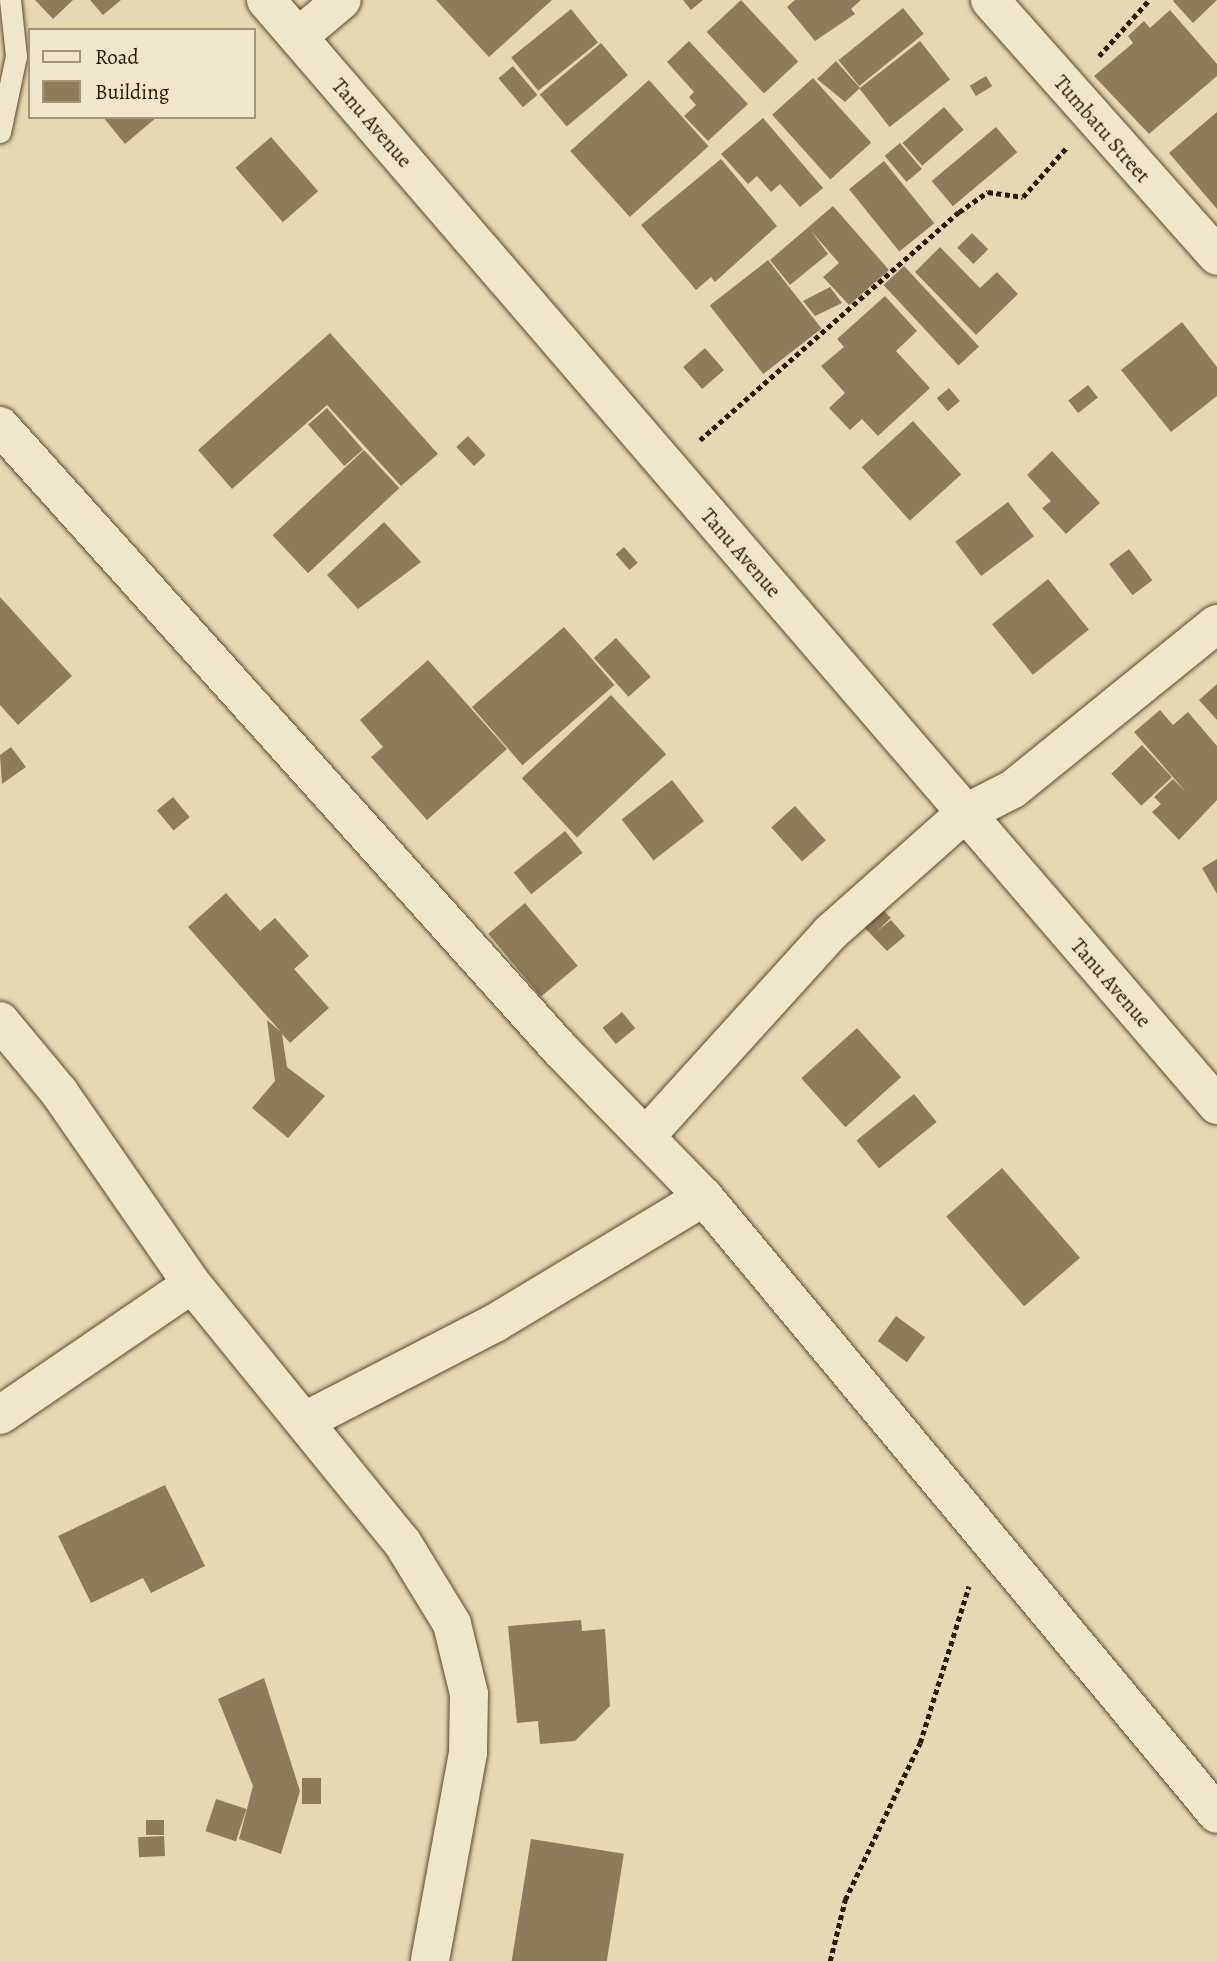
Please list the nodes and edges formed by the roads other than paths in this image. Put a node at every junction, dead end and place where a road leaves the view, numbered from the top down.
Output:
1 (10, 0) edge
2 (266, 0) edge
3 (342, 0) edge
4 (990, 0) edge
5 (298, 37) junction
6 (0, 132) edge
7 (1217, 256) edge
8 (0, 426) edge
9 (1217, 624) edge
10 (964, 814) junction
11 (0, 1021) edge
12 (1217, 1105) edge
13 (646, 1135) junction
14 (704, 1198) junction
15 (192, 1284) junction
16 (0, 1415) edge
17 (305, 1421) junction
18 (1217, 1814) edge
19 (430, 1961) edge

1 - 6 lane
2 - 5 street, Tanu Avenue
3 - 5 street
4 - 7 street, Tumbatu Street
5 - 10 street, Tanu Avenue
8 - 13 street
9 - 10 street
10 - 12 street, Tanu Avenue
10 - 13 street
11 - 15 street
13 - 14 street
14 - 17 street
14 - 18 street
15 - 16 street
15 - 17 street
17 - 19 street

